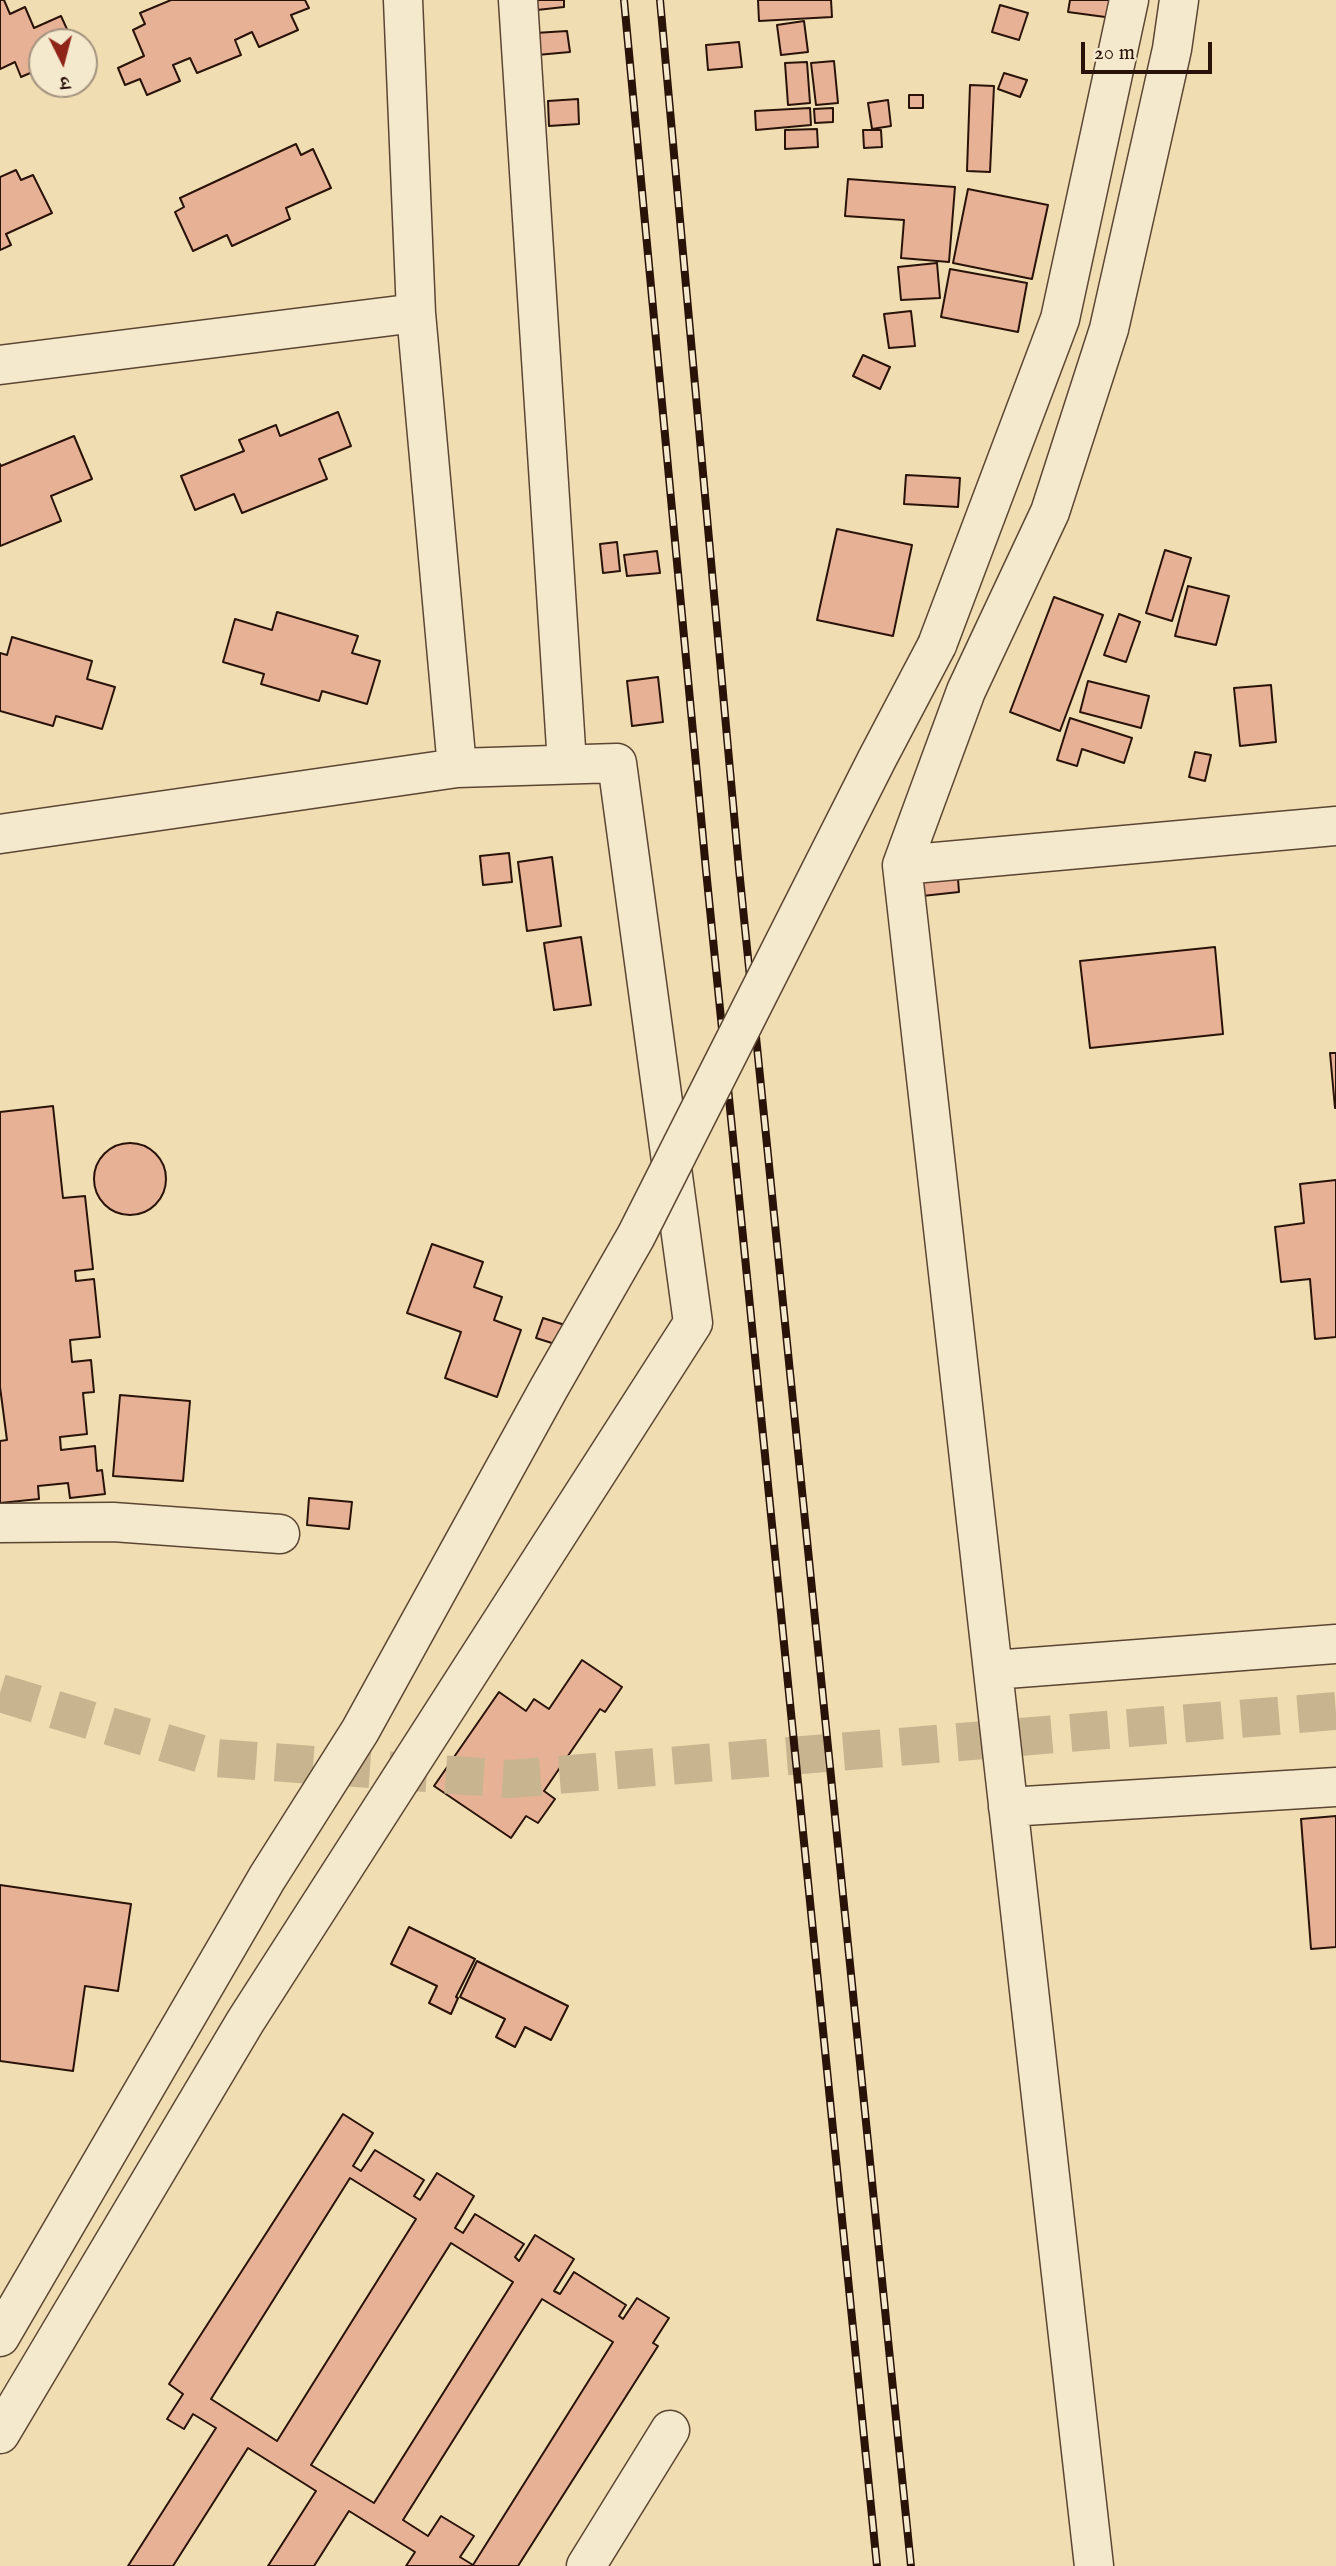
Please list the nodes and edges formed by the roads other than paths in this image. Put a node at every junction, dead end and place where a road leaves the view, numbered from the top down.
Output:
1 (403, 0) edge
2 (518, 0) edge
3 (1129, 0) edge
4 (1179, 0) edge
5 (416, 313) junction
6 (0, 365) edge
7 (567, 764) junction
8 (457, 768) junction
9 (1336, 826) edge
10 (0, 834) edge
11 (902, 865) junction
12 (0, 1523) edge
13 (280, 1534) dead end
14 (1336, 1644) edge
15 (993, 1670) junction
16 (1336, 1787) edge
17 (1008, 1808) junction
18 (0, 2337) edge
19 (670, 2430) dead end
20 (0, 2434) edge
21 (586, 2566) edge
22 (1094, 2566) edge

1 - 5 street
2 - 7 street
3 - 18 street, bridge
4 - 11 street
5 - 6 street
5 - 8 street
7 - 8 street
7 - 20 street
8 - 10 street
9 - 11 street
11 - 15 street
12 - 13 street
14 - 15 street
15 - 17 street
16 - 17 street
17 - 22 street
19 - 21 street

